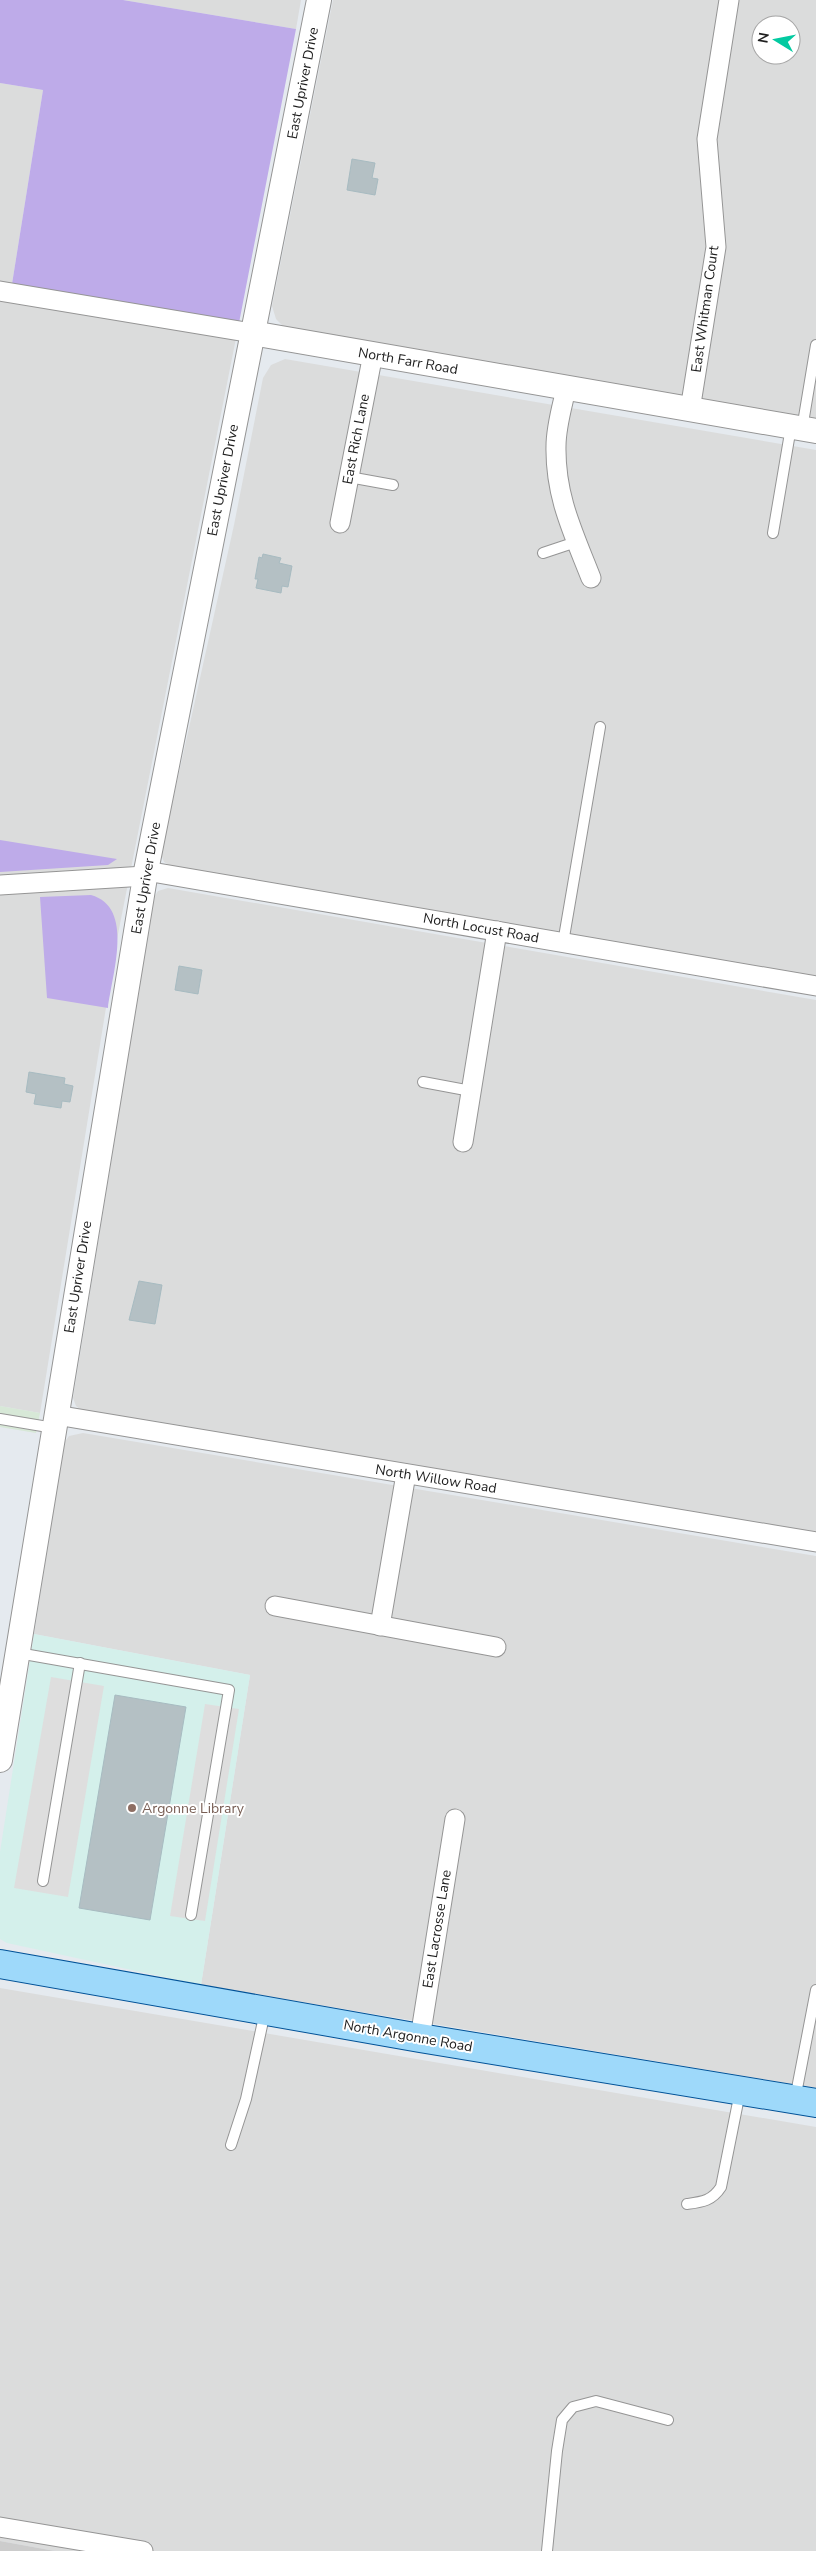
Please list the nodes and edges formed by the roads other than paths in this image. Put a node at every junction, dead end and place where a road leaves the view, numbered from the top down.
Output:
1 (319, 0) edge
2 (729, 0) edge
3 (0, 291) edge
4 (252, 333) junction
5 (816, 345) edge
6 (373, 354) junction
7 (566, 389) junction
8 (690, 410) junction
9 (803, 429) edge
10 (349, 477) junction
11 (393, 485) dead end
12 (340, 523) dead end
13 (773, 533) dead end
14 (576, 542) junction
15 (543, 553) dead end
16 (590, 578) dead end
17 (600, 727) dead end
18 (145, 873) junction
19 (0, 885) edge
20 (497, 931) junction
21 (563, 943) junction
22 (816, 986) edge
23 (423, 1082) dead end
24 (471, 1091) junction
25 (463, 1142) dead end
26 (0, 1419) edge
27 (55, 1422) junction
28 (406, 1474) junction
29 (816, 1542) edge
30 (275, 1606) dead end
31 (380, 1626) junction
32 (496, 1647) dead end
33 (17, 1653) junction
34 (80, 1663) junction
35 (0, 1760) edge
36 (455, 1819) dead end
37 (43, 1881) dead end
38 (191, 1915) dead end
39 (0, 1964) edge
40 (816, 1990) edge
41 (266, 2011) junction
42 (420, 2038) junction
43 (740, 2091) junction
44 (805, 2102) edge
45 (231, 2145) dead end
46 (687, 2204) dead end
47 (668, 2420) dead end
48 (0, 2527) edge
49 (74, 2545) edge
50 (142, 2551) edge
51 (547, 2551) edge

1 - 4 street, East Upriver Drive
2 - 8 street, East Whitman Court
3 - 4 street, North Farr Road
4 - 6 street, North Farr Road
4 - 18 street, East Upriver Drive
5 - 9 lane
6 - 7 street, North Farr Road
6 - 10 street, East Rich Lane
7 - 8 street, North Farr Road
7 - 14 street
8 - 9 street, North Farr Road
9 - 13 lane
10 - 11 lane
10 - 12 street, East Rich Lane
14 - 15 lane
14 - 16 street
17 - 21 lane
18 - 19 street, North Locust Road
18 - 20 street, North Locust Road
18 - 27 street, East Upriver Drive
20 - 21 street, North Locust Road
20 - 24 street
21 - 22 street, North Locust Road
23 - 24 lane
24 - 25 street
26 - 27 lane
27 - 28 street, North Willow Road
27 - 33 street, East Upriver Drive
28 - 29 street, North Willow Road
28 - 31 street
30 - 31 street
31 - 32 street
33 - 34 lane
33 - 35 street, East Upriver Drive
34 - 37 lane
34 - 38 lane
36 - 42 street, East Lacrosse Lane
39 - 41 main road, North Argonne Road
40 - 44 lane
41 - 42 main road, North Argonne Road
41 - 45 lane
42 - 43 main road, North Argonne Road
43 - 44 main road, North Argonne Road
43 - 46 lane
47 - 51 lane
48 - 49 street
49 - 50 street

